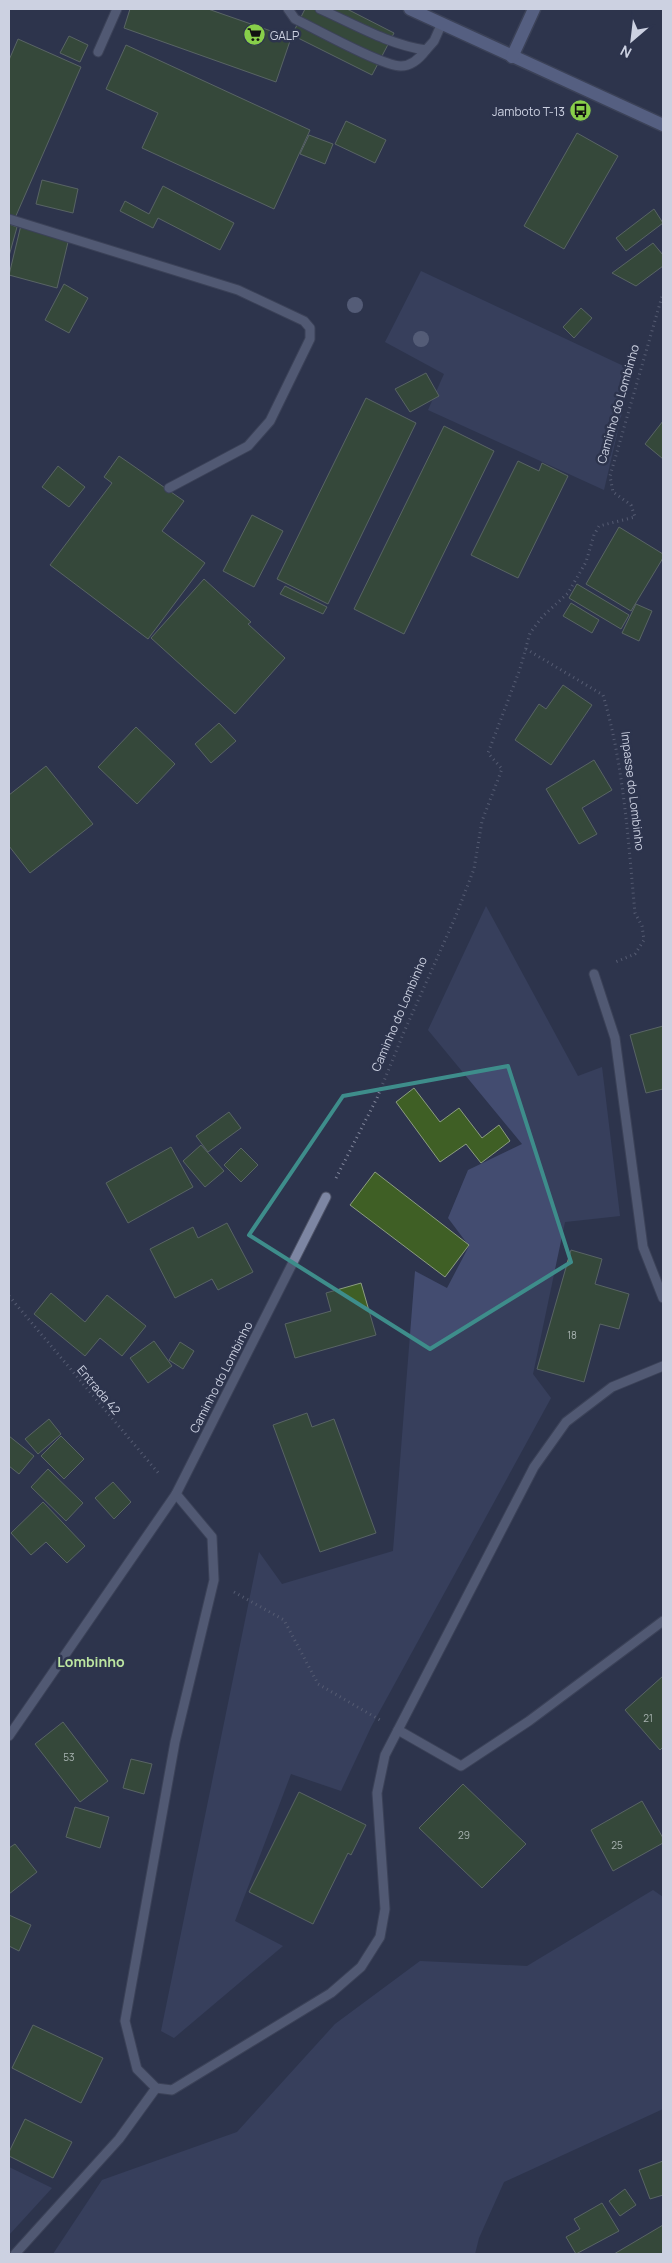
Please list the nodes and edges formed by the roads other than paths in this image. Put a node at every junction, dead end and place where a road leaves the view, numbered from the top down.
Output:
1 (117, 9) edge
2 (288, 9) edge
3 (320, 9) edge
4 (410, 9) edge
5 (534, 9) edge
6 (442, 23) junction
7 (426, 50) junction
8 (98, 52) dead end
9 (512, 57) junction
10 (663, 125) edge
11 (9, 219) edge
12 (169, 488) dead end
13 (594, 974) dead end
14 (326, 1197) road end
15 (663, 1298) edge
16 (663, 1366) edge
17 (176, 1494) junction
18 (663, 1621) edge
19 (398, 1730) junction
20 (9, 1736) edge
21 (156, 2088) junction
22 (15, 2254) edge

1 - 8 street
2 - 7 street
3 - 7 street
4 - 6 main road
5 - 9 main road
6 - 7 street
6 - 9 main road
9 - 10 main road
11 - 12 street
13 - 15 street
14 - 17 street, Caminho do Lombinho
16 - 19 street
17 - 20 street, Caminho do Lombinho
17 - 21 street
18 - 19 street
19 - 21 street
21 - 22 street

